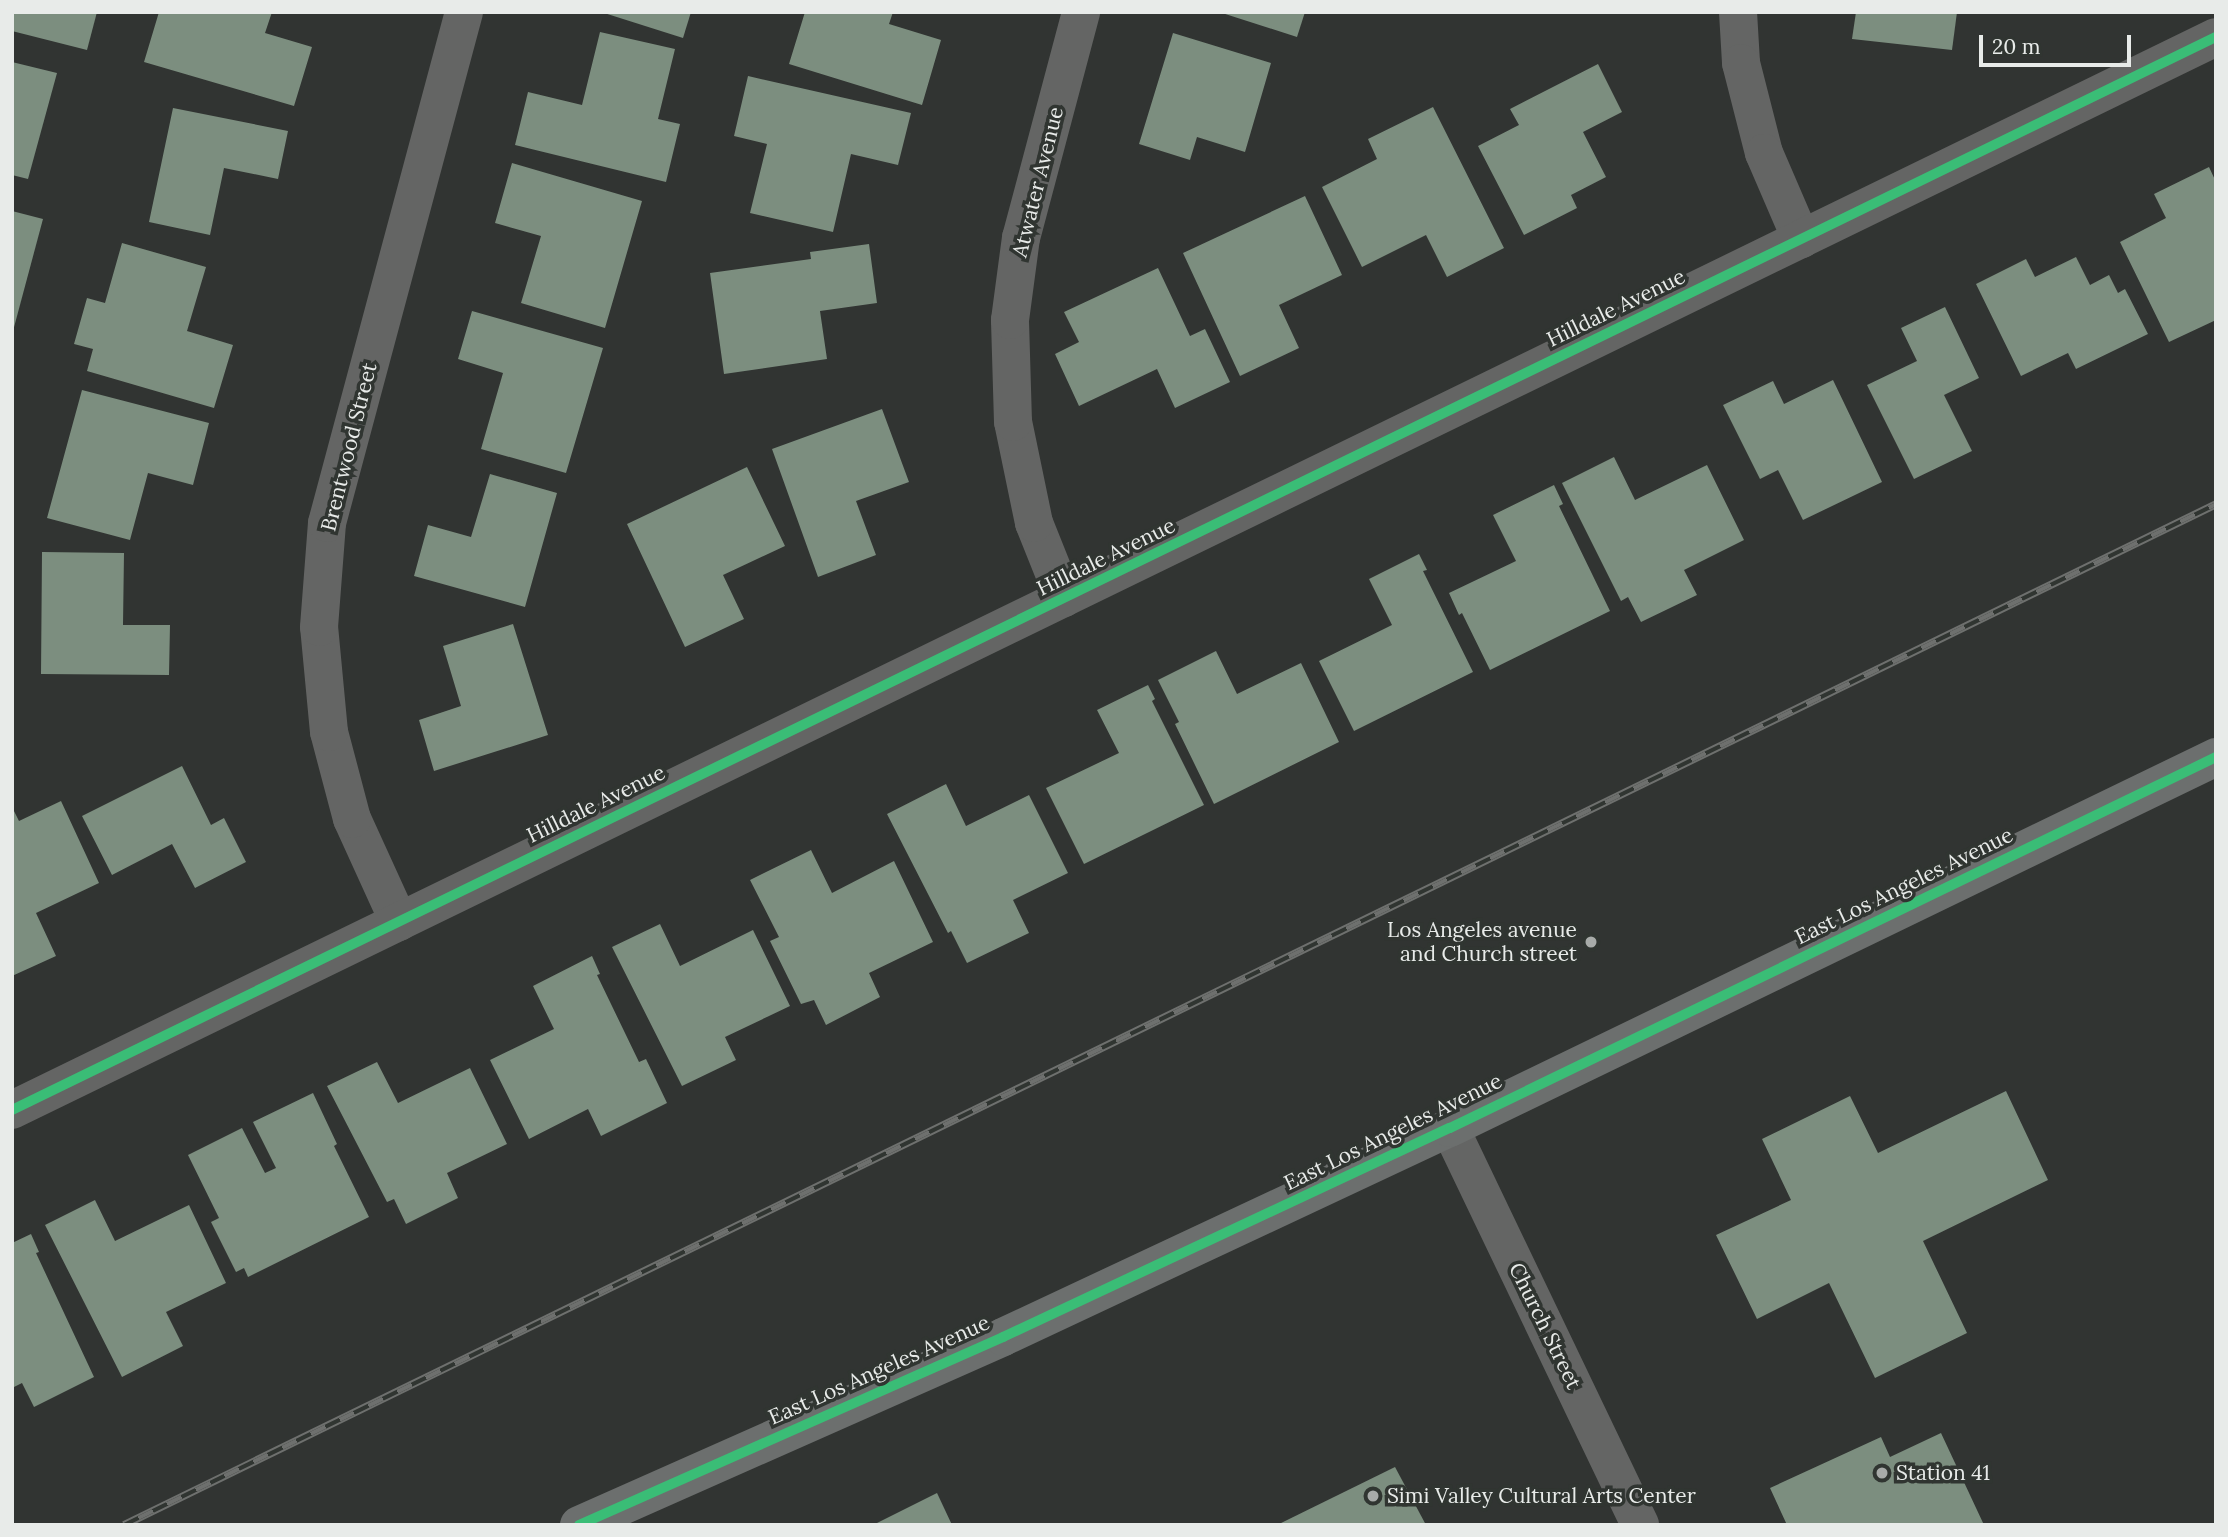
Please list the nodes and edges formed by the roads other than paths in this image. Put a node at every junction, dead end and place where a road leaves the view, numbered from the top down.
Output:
1 (464, 12) edge
2 (1081, 12) edge
3 (1738, 12) edge
4 (2216, 37) edge
5 (1801, 239) junction
6 (1063, 598) junction
7 (2216, 757) edge
8 (399, 922) junction
9 (12, 1110) edge
10 (1450, 1128) junction
11 (629, 1514) edge
12 (579, 1525) edge
13 (1640, 1525) edge

1 - 8 street, Brentwood Street
2 - 6 street, Atwater Avenue
3 - 5 street
4 - 5 street, Hilldale Avenue
5 - 6 street, Hilldale Avenue
6 - 8 street, Hilldale Avenue
7 - 10 main road, East Los Angeles Avenue
8 - 9 street, Hilldale Avenue
10 - 11 main road, East Los Angeles Avenue
10 - 13 street, Church Street
11 - 12 main road, East Los Angeles Avenue

